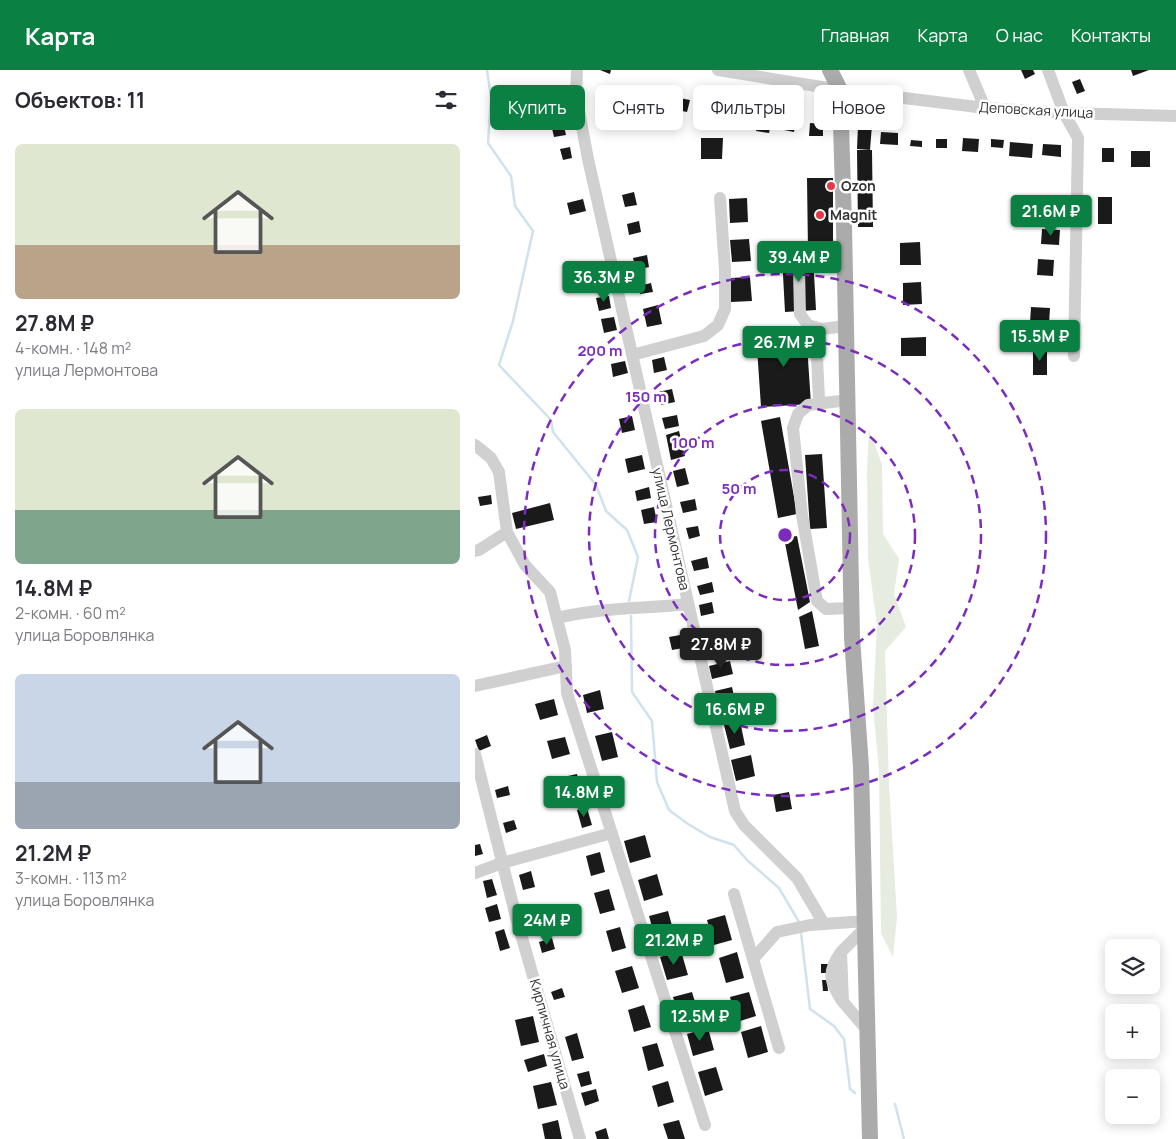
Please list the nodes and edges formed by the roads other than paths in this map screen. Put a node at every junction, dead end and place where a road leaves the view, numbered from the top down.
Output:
1 (577, 70) edge
2 (718, 70) edge
3 (786, 70) edge
4 (831, 70) edge
5 (969, 70) edge
6 (1048, 70) edge
7 (779, 81) junction
8 (837, 85) edge
9 (814, 86) edge
10 (903, 98) edge
11 (985, 108) junction
12 (1064, 113) junction
13 (1176, 116) edge
14 (840, 130) edge
15 (720, 198) dead end
16 (799, 270) dead end
17 (846, 326) junction
18 (821, 329) junction
19 (633, 356) junction
20 (1074, 356) dead end
21 (848, 400) junction
22 (824, 403) junction
23 (475, 445) edge
24 (507, 532) junction
25 (475, 551) edge
26 (688, 604) junction
27 (851, 608) junction
28 (557, 618) junction
29 (566, 666) junction
30 (475, 686) edge
31 (475, 754) edge
32 (612, 833) junction
33 (502, 863) junction
34 (475, 873) edge
35 (734, 894) dead end
36 (824, 924) junction
37 (866, 924) junction
38 (754, 958) junction
39 (868, 1031) junction
40 (779, 1048) dead end
41 (705, 1126) dead end
42 (580, 1139) edge
43 (870, 1139) edge

1 - 19 street, улица Лермонтова
2 - 7 street, Деповская улица
3 - 7 street
4 - 8 main road
5 - 11 street
6 - 12 street
7 - 9 street, Деповская улица
10 - 11 street, Деповская улица
11 - 12 street, Деповская улица
12 - 13 street, Деповская улица
12 - 20 street
14 - 17 main road
15 - 19 street
16 - 18 street
17 - 18 street
17 - 21 main road
18 - 22 street
19 - 26 street, улица Лермонтова
21 - 22 street
21 - 27 main road
22 - 27 street
23 - 24 street
24 - 25 street
24 - 28 street
26 - 28 street
26 - 36 street, улица Лермонтова
27 - 37 main road
28 - 29 street
29 - 30 street
29 - 32 street
31 - 33 street, Кирпичная улица
32 - 33 street
32 - 41 street
33 - 34 street
33 - 42 street, Кирпичная улица
35 - 38 street
36 - 37 street
36 - 38 street
37 - 39 main road
37 - 39 street
38 - 40 street
39 - 43 main road

